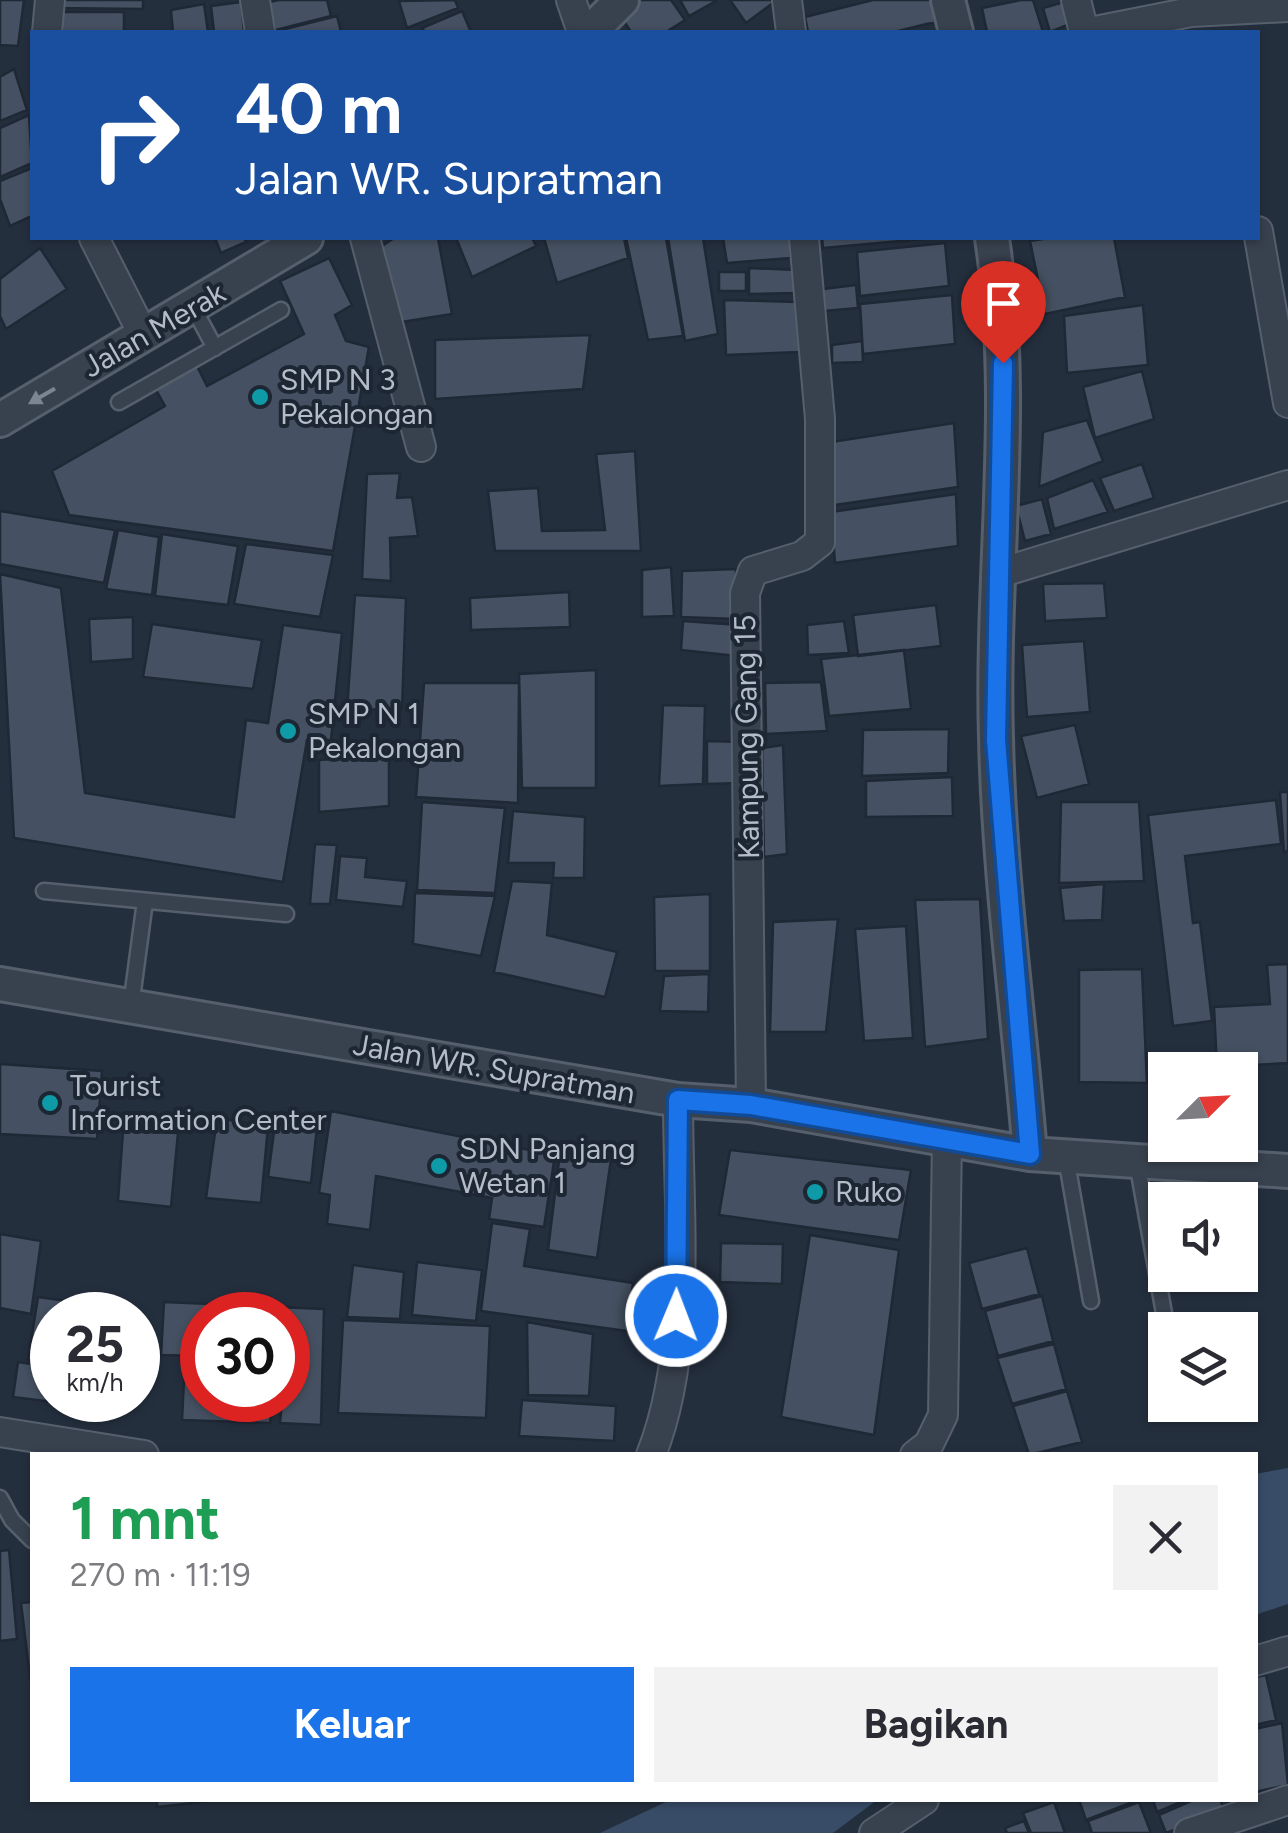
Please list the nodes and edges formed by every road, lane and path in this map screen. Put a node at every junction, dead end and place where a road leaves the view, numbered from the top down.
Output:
1 (50, 0) edge
2 (255, 0) edge
3 (571, 0) edge
4 (622, 0) edge
5 (787, 0) edge
6 (948, 0) edge
7 (1076, 0) edge
8 (1288, 7) edge
9 (1196, 22) edge
10 (47, 30) edge
11 (260, 30) edge
12 (581, 30) edge
13 (592, 30) edge
14 (791, 30) edge
15 (956, 30) edge
16 (1086, 30) edge
17 (1109, 30) edge
18 (95, 240) edge
19 (303, 240) edge
20 (366, 240) edge
21 (804, 240) edge
22 (992, 240) edge
23 (1260, 240) edge
24 (193, 308) junction
25 (281, 310) dead end
26 (144, 336) junction
27 (215, 348) junction
28 (119, 402) dead end
29 (1288, 403) edge
30 (0, 420) edge
31 (420, 446) dead end
32 (1288, 485) edge
33 (996, 574) junction
34 (44, 891) dead end
35 (145, 901) junction
36 (286, 914) dead end
37 (0, 984) edge
38 (131, 1006) junction
39 (678, 1100) junction
40 (751, 1105) junction
41 (947, 1138) junction
42 (1030, 1154) junction
43 (1066, 1156) junction
44 (1137, 1161) junction
45 (1288, 1171) edge
46 (1090, 1300) dead end
47 (1164, 1312) edge
48 (0, 1432) edge
49 (122, 1452) edge
50 (653, 1452) edge
51 (919, 1452) edge
52 (0, 1498) edge
53 (30, 1538) edge
54 (1288, 1651) edge
55 (1258, 1660) edge
56 (1288, 1800) edge
57 (921, 1802) edge
58 (874, 1833) edge
59 (1188, 1833) edge

1 - 10 street
2 - 11 street
3 - 12 street
4 - 13 street
5 - 14 street
6 - 15 street
7 - 16 street
8 - 9 street
9 - 17 street
18 - 26 street
19 - 24 street, Jalan Merak
20 - 31 street
21 - 40 street, Kampung Gang 15
22 - 33 street
23 - 29 street
24 - 26 street, Jalan Merak
24 - 27 lane
25 - 27 lane
26 -> 30 street, Jalan Merak
27 - 28 lane
32 - 33 street
33 - 42 street
34 - 35 lane
35 - 36 lane
35 - 38 lane
37 - 38 street, Jalan WR. Supratman
38 - 39 street, Jalan WR. Supratman
39 - 40 street, Jalan WR. Supratman
39 - 50 street
40 - 41 street, Jalan WR. Supratman
41 - 42 street, Jalan WR. Supratman
41 - 51 street
42 - 43 street, Jalan WR. Supratman
43 - 44 street, Jalan WR. Supratman
43 - 46 lane
44 - 45 street, Jalan WR. Supratman
44 - 47 lane
48 - 49 street
52 - 53 lane
54 - 55 street
56 - 59 street
57 - 58 street

